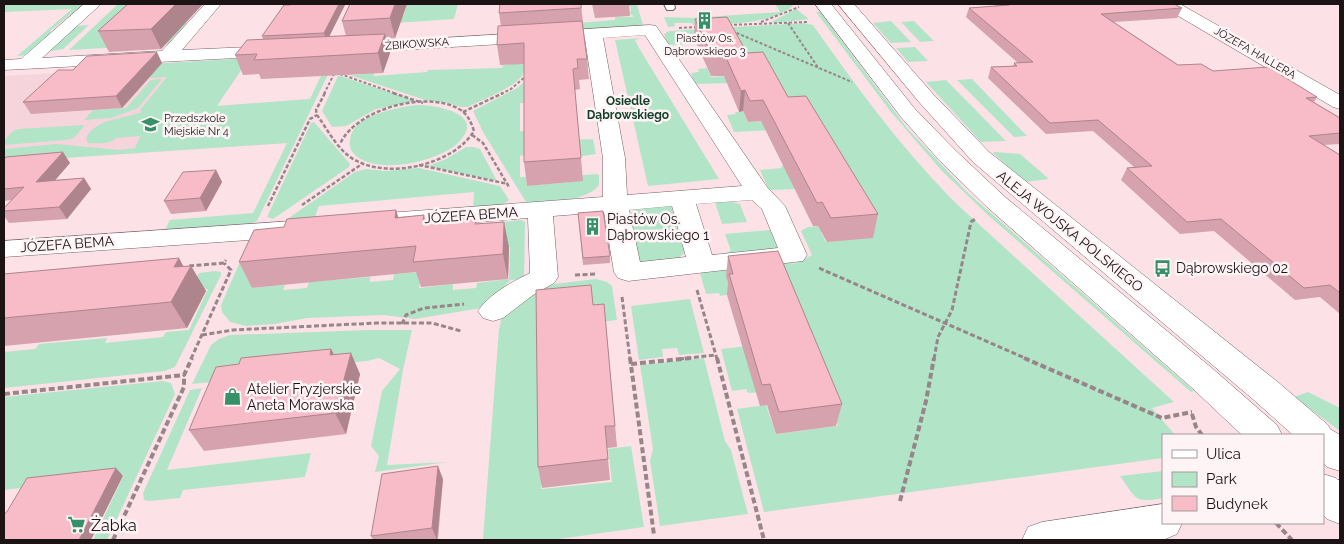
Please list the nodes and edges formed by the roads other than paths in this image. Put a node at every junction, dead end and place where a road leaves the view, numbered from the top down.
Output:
1 (93, 4) edge
2 (213, 4) edge
3 (846, 4) edge
4 (1169, 4) edge
5 (812, 11) edge
6 (594, 33) junction
7 (334, 48) edge
8 (295, 49) edge
9 (167, 57) junction
10 (26, 64) junction
11 (4, 66) edge
12 (1340, 103) edge
13 (758, 192) junction
14 (682, 198) junction
15 (615, 203) junction
16 (530, 211) junction
17 (361, 223) edge
18 (312, 227) edge
19 (4, 249) edge
20 (695, 265) junction
21 (501, 305) road end
22 (1264, 434) edge
23 (1315, 434) edge
24 (1324, 442) edge
25 (1340, 456) edge
26 (1162, 522) edge
27 (1042, 540) edge

1 - 10 street
2 - 9 street
3 - 23 street, ALEJA WOJSKA POLSKIEGO
4 - 12 street, JÓZEFA HALLERA
5 - 22 street, ALEJA WOJSKA POLSKIEGO
6 - 7 street, ŻBIKOWSKA
6 - 13 street, ŻBIKOWSKA
6 - 15 street
8 - 9 street
9 - 10 street
10 - 11 street
13 - 14 street, JÓZEFA BEMA
13 - 20 street
14 - 15 street, JÓZEFA BEMA
14 - 20 street
15 - 16 street, JÓZEFA BEMA
15 - 20 street
16 - 17 street, JÓZEFA BEMA
16 - 21 street
18 - 19 street, JÓZEFA BEMA
24 - 25 street
26 - 27 street

